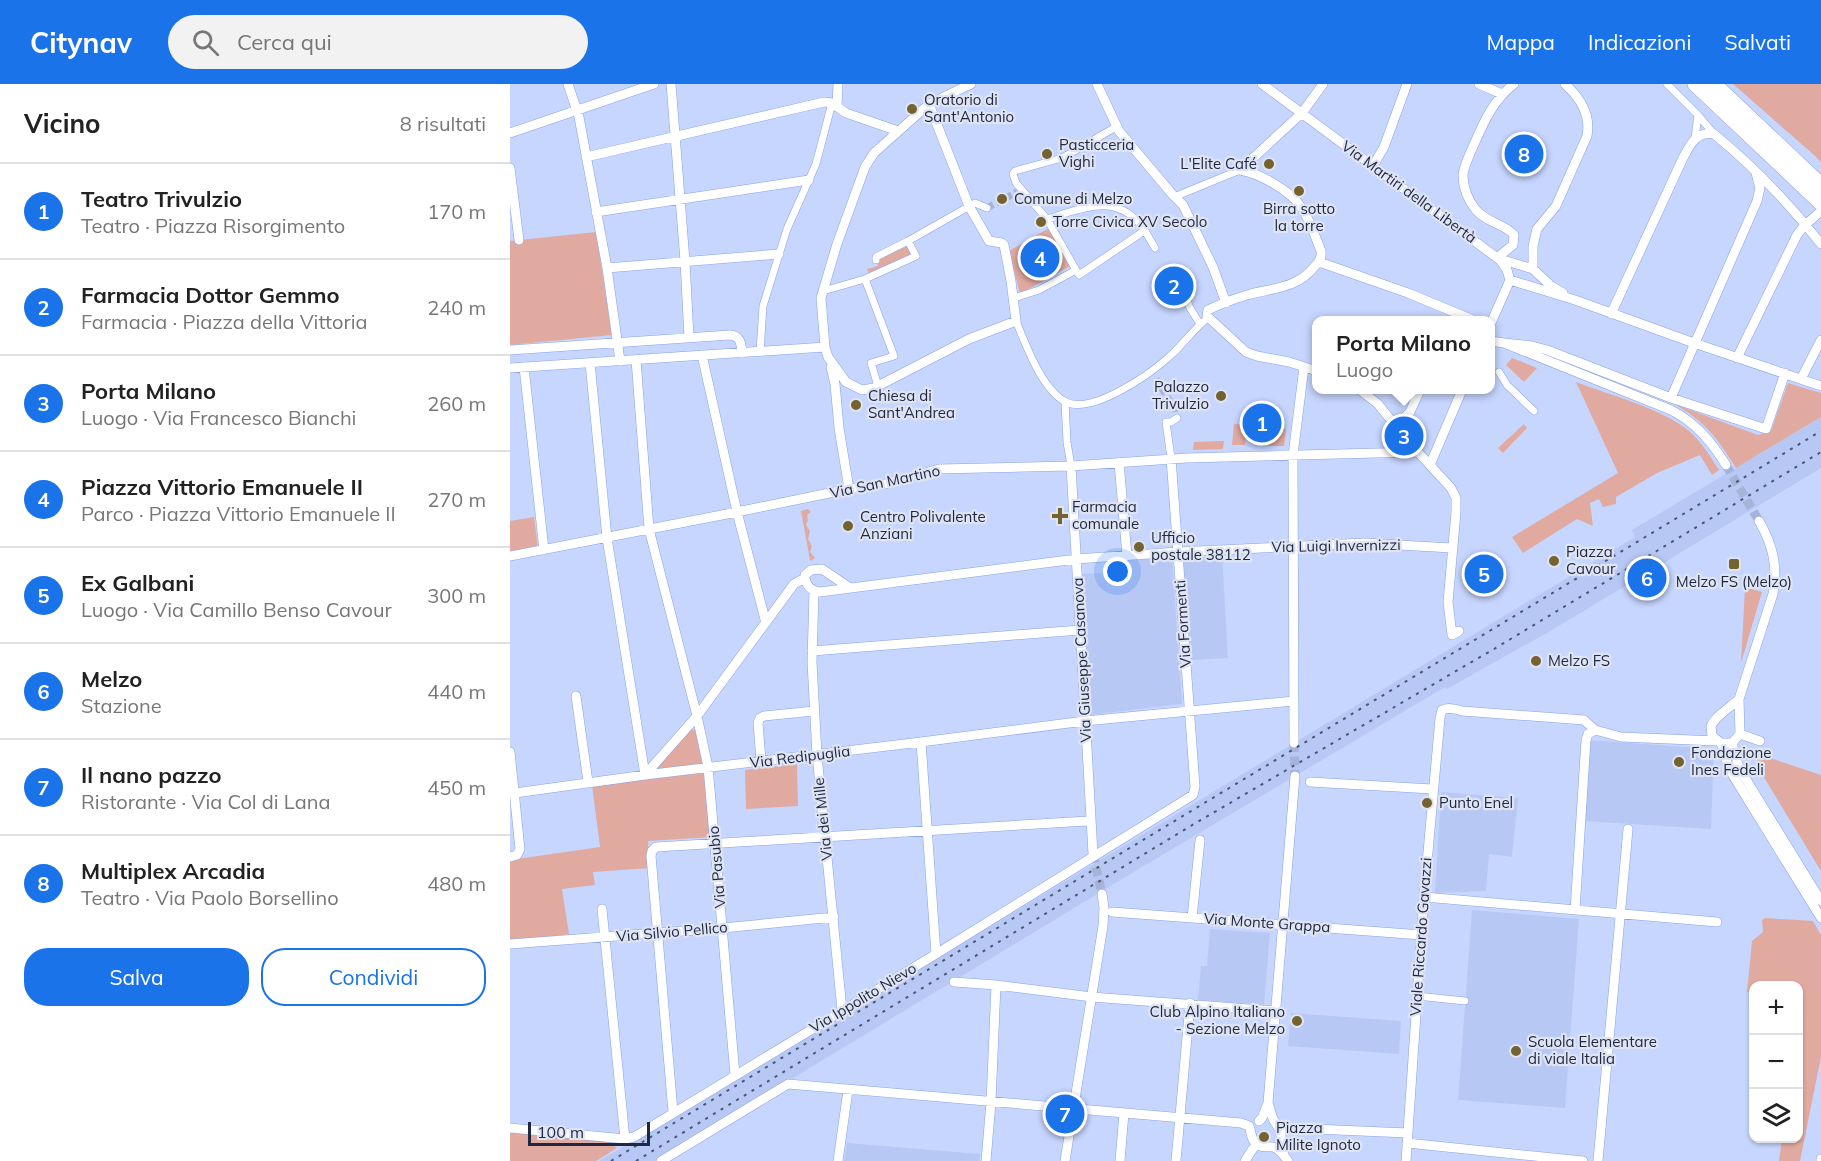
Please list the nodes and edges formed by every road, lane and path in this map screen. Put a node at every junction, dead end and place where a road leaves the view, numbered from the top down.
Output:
1 (568, 84) edge
2 (654, 84) edge
3 (671, 84) edge
4 (838, 84) edge
5 (970, 84) edge
6 (1097, 84) edge
7 (1262, 84) edge
8 (1323, 84) edge
9 (1479, 84) edge
10 (1514, 84) edge
11 (1565, 84) edge
12 (1667, 84) edge
13 (1695, 84) edge
14 (1714, 84) edge
15 (1407, 85) edge
16 (1502, 94) junction
17 (929, 104) junction
18 (834, 105) junction
19 (578, 110) junction
20 (1302, 113) junction
21 (1698, 115) junction
22 (1116, 127) junction
23 (898, 131) junction
24 (510, 133) edge
25 (1714, 134) junction
26 (675, 136) junction
27 (1698, 136) junction
28 (586, 157) junction
29 (1373, 166) junction
30 (510, 168) edge
31 (1240, 170) junction
32 (1755, 170) junction
33 (809, 180) junction
34 (1821, 185) edge
35 (1174, 197) junction
36 (680, 199) junction
37 (1821, 203) edge
38 (969, 206) junction
39 (987, 207) tunnel mouth
40 (1821, 211) edge
41 (597, 212) junction
42 (1047, 219) junction
43 (1806, 224) junction
44 (1144, 231) junction
45 (519, 240) dead end
46 (908, 241) junction
47 (1821, 244) edge
48 (1155, 248) dead end
49 (780, 254) junction
50 (1497, 258) junction
51 (876, 260) dead end
52 (685, 261) junction
53 (1319, 262) junction
54 (607, 268) junction
55 (1533, 269) junction
56 (1076, 270) junction
57 (865, 279) junction
58 (1510, 280) junction
59 (1182, 288) dead end
60 (823, 291) junction
61 (1014, 298) junction
62 (1575, 300) junction
63 (1226, 303) junction
64 (1611, 314) junction
65 (1450, 316) edge
66 (1494, 316) edge
67 (1205, 318) junction
68 (1016, 321) junction
69 (689, 338) junction
70 (1496, 340) edge
71 (1821, 340) edge
72 (618, 342) junction
73 (601, 343) junction
74 (1694, 343) junction
75 (825, 347) junction
76 (510, 350) edge
77 (760, 352) junction
78 (741, 353) junction
79 (702, 355) junction
80 (1737, 358) junction
81 (636, 360) junction
82 (620, 361) junction
83 (830, 361) junction
84 (601, 362) junction
85 (590, 363) junction
86 (524, 367) junction
87 (1304, 367) junction
88 (510, 368) edge
89 (1312, 369) edge
90 (1151, 371) junction
91 (1499, 372) dead end
92 (1785, 373) junction
93 (1156, 378) tunnel mouth
94 (1801, 379) junction
95 (878, 386) junction
96 (1821, 386) edge
97 (1365, 394) edge
98 (1418, 394) edge
99 (1460, 394) edge
100 (1671, 398) junction
101 (1065, 402) junction
102 (1534, 411) dead end
103 (1177, 418) dead end
104 (1401, 433) junction
105 (1417, 452) junction
106 (1293, 455) junction
107 (1171, 458) junction
108 (1119, 462) junction
109 (1430, 465) junction
110 (1726, 465) tunnel mouth
111 (1071, 466) junction
112 (849, 489) junction
113 (737, 512) junction
114 (1759, 521) tunnel mouth
115 (649, 529) junction
116 (606, 538) junction
117 (1294, 546) junction
118 (1452, 548) junction
119 (544, 550) junction
120 (1178, 552) junction
121 (510, 556) edge
122 (1127, 556) junction
123 (1076, 559) junction
124 (805, 578) junction
125 (850, 588) junction
126 (814, 591) junction
127 (766, 623) junction
128 (1080, 630) junction
129 (1459, 631) dead end
130 (812, 651) junction
131 (576, 696) dead end
132 (1739, 699) junction
133 (1294, 701) junction
134 (814, 711) junction
135 (1189, 711) junction
136 (1721, 715) junction
137 (697, 716) junction
138 (1085, 721) junction
139 (1711, 726) junction
140 (1595, 730) junction
141 (1740, 730) junction
142 (1689, 740) junction
143 (1760, 741) dead end
144 (921, 742) junction
145 (1718, 742) junction
146 (1294, 743) tunnel mouth
147 (1732, 743) junction
148 (510, 752) edge
149 (817, 755) junction
150 (761, 761) junction
151 (708, 768) junction
152 (645, 775) junction
153 (1295, 776) tunnel mouth
154 (588, 782) junction
155 (1310, 782) dead end
156 (1432, 789) junction
157 (1195, 790) joint
158 (515, 793) junction
159 (1088, 821) dead end
160 (1628, 829) dead end
161 (927, 830) junction
162 (825, 836) junction
163 (1200, 840) dead end
164 (715, 842) junction
165 (1093, 854) tunnel mouth
166 (510, 857) edge
167 (1102, 894) tunnel mouth
168 (1424, 897) junction
169 (1821, 901) edge
170 (602, 909) dead end
171 (1575, 910) junction
172 (1112, 912) dead end
173 (1620, 914) junction
174 (834, 917) junction
175 (1192, 918) junction
176 (1821, 918) edge
177 (1717, 922) dead end
178 (1282, 924) junction
179 (723, 928) junction
180 (659, 933) junction
181 (1422, 935) junction
182 (605, 937) junction
183 (510, 944) edge
184 (936, 954) junction
185 (954, 982) dead end
186 (996, 985) junction
187 (1417, 996) junction
188 (1092, 997) junction
189 (1465, 1001) dead end
190 (1190, 1004) junction
191 (842, 1010) junction
192 (1276, 1011) junction
193 (735, 1074) junction
194 (848, 1090) junction
195 (991, 1102) junction
196 (1268, 1103) junction
197 (1073, 1108) junction
198 (673, 1112) junction
199 (1124, 1113) junction
200 (1179, 1118) junction
201 (1259, 1121) junction
202 (1278, 1127) junction
203 (510, 1128) edge
204 (1252, 1132) junction
205 (1408, 1138) junction
206 (625, 1139) junction
207 (1256, 1144) junction
208 (1269, 1147) junction
209 (1286, 1158) edge
210 (1519, 1158) edge
211 (661, 1161) edge
212 (838, 1161) edge
213 (986, 1161) edge
214 (1065, 1161) edge
215 (1120, 1161) edge
216 (1176, 1161) edge
217 (1245, 1161) edge
218 (1406, 1161) edge
219 (1583, 1161) edge
220 (1598, 1161) edge

1 - 19 street
2 - 19 street
3 - 26 street
4 - 18 street
5 - 17 street
6 - 22 street
7 - 20 street, Via Martiri della Libertà
8 - 20 street
9 - 16 street
10 - 16 street
11 - 55 street
12 - 21 street
13 - 37 main road
14 - 34 main road
15 - 29 street
16 - 50 street
17 - 23 street
17 - 38 street
18 - 23 street
18 - 26 street
18 - 33 street
19 - 24 street
19 - 28 street
20 - 29 street, Via Martiri della Libertà
20 - 31 street
21 - 25 street
21 - 27 street
22 - 35 street
22 - 42 street
23 - 60 street
25 - 27 street
25 - 32 street
26 - 28 street
26 - 36 street
27 - 64 street
28 - 41 street
29 - 50 street, Via Martiri della Libertà
30 - 45 street
31 - 35 street
31 - 53 street
32 - 43 street
32 - 74 street
33 - 36 street
33 - 49 street
35 - 63 street
36 - 41 street
36 - 52 street
38 - 39 street
38 - 46 street
38 - 61 street
40 - 43 street
41 - 54 street
42 - 44 street
42 - 56 street
43 - 47 street
43 - 80 street
44 - 48 street
44 - 56 street
46 - 51 street
46 - 57 street
49 - 52 street
49 - 77 street
50 - 55 street
50 - 58 street, Via Martiri della Libertà
52 - 54 street
52 - 69 street
53 - 63 street
53 - 65 street
54 - 72 street
55 - 58 street
55 - 62 street
56 - 61 street
57 - 60 street
57 - 95 street
58 - 62 street
58 - 66 street
59 - 67 street
60 - 75 street
61 - 68 street
62 - 64 street
63 - 67 street
64 - 74 street
67 - 87 street
67 - 90 street
68 - 95 street
68 - 101 street
69 - 72 street
69 - 78 street
70 - 100 street
70 - 110 street
71 - 94 street
72 - 73 street
72 - 82 street
73 - 76 street
73 - 84 street
74 - 80 street
74 - 100 street
75 - 77 street
75 - 83 street
77 - 78 street
78 - 79 street
79 - 81 street
79 - 113 street
80 - 92 street
81 - 82 street
81 - 115 street, Via Pasubio
82 - 84 street
83 - 95 street
83 - 112 street
84 - 85 street
85 - 86 street
85 - 116 street
86 - 88 street
86 - 119 street
87 - 89 street
87 - 106 street
90 - 93 street
90 - 101 street
91 - 102 street
92 - 94 street
92 - 100 street
94 - 96 street
97 - 104 street
98 - 104 street
99 - 109 street
101 - 111 street
103 - 107 street
104 - 105 street
105 - 106 street, Via San Martino
105 - 109 street
106 - 107 street, Via San Martino
106 - 117 street
107 - 108 street, Via San Martino
107 - 120 street, Via Formenti
108 - 111 street, Via San Martino
108 - 122 street
109 - 118 street
111 - 112 street, Via San Martino
111 - 123 street, Via Giuseppe Casanova
112 - 113 street, Via San Martino
113 - 115 street, Via San Martino
113 - 127 street
114 - 132 street
115 - 116 street, Via San Martino
115 - 137 street, Via Pasubio
116 - 119 street, Via San Martino
116 - 152 street
117 - 118 street, Via Luigi Invernizzi
117 - 120 street, Via Luigi Invernizzi
117 - 133 street
118 - 129 street
119 - 121 street, Via San Martino
120 - 122 street, Via Luigi Invernizzi
120 - 135 street, Via Formenti
122 - 123 street, Via Luigi Invernizzi
123 - 125 street, Via Luigi Invernizzi
123 - 128 street, Via Giuseppe Casanova
124 - 125 street
124 - 126 street
124 - 127 street
125 - 126 street, Via Luigi Invernizzi
126 - 130 street, Via dei Mille
127 - 137 street
128 - 130 street
128 - 138 street, Via Giuseppe Casanova
130 - 134 street, Via dei Mille
131 - 154 street
132 - 136 street
132 - 141 street
133 - 135 street, Via Redipuglia
133 - 146 street
134 - 149 street, Via dei Mille
134 - 150 street
135 - 138 street, Via Redipuglia
135 - 157 street, Via Formenti
136 - 139 street
136 - 141 street
137 - 151 street, Via Pasubio
137 - 152 street
138 - 144 street, Via Redipuglia
138 - 165 street, Via Giuseppe Casanova
139 - 142 street
139 - 145 street
140 - 142 street
140 - 156 street, Viale Riccardo Gavazzi
140 - 171 street
141 - 143 street
141 - 147 street
142 - 145 street
144 - 149 street, Via Redipuglia
144 - 161 street
145 - 147 street
145 - 176 street
147 - 169 street
148 - 158 street
149 - 150 street, Via Redipuglia
149 - 162 street, Via dei Mille
150 - 151 street, Via Redipuglia
151 - 152 street, Via Redipuglia
151 - 164 street, Via Pasubio
152 - 154 street, Via Redipuglia
153 - 178 street
154 - 158 street, Via Redipuglia
155 - 156 street
156 - 168 street, Viale Riccardo Gavazzi
157 - 184 street, Via Ippolito Nievo
158 - 166 street
159 - 161 street
160 - 173 street
161 - 162 street
161 - 184 street
162 - 164 street
162 - 174 street, Via dei Mille
163 - 175 street
164 - 179 street, Via Pasubio
164 - 180 street
167 - 188 street
168 - 171 street
168 - 181 street, Viale Riccardo Gavazzi
170 - 182 street
171 - 173 street
172 - 175 street, Via Monte Grappa
173 - 177 street
173 - 220 street
174 - 179 street, Via Silvio Pellico
174 - 191 street, Via dei Mille
175 - 178 street, Via Monte Grappa
178 - 181 street, Via Monte Grappa
178 - 192 street
179 - 180 street, Via Silvio Pellico
179 - 193 street, Via Pasubio
180 - 182 street, Via Silvio Pellico
180 - 198 street
181 - 187 street, Viale Riccardo Gavazzi
182 - 183 street, Via Silvio Pellico
182 - 206 street
184 - 191 street, Via Ippolito Nievo
185 - 186 street
186 - 188 street
186 - 195 street
187 - 189 street
187 - 205 street, Viale Riccardo Gavazzi
188 - 190 street
188 - 197 street
190 - 192 street
190 - 200 street
191 - 193 street, Via Ippolito Nievo
192 - 196 street
193 - 198 street, Via Ippolito Nievo
194 - 195 street
194 - 211 street
194 - 212 street
195 - 197 street
195 - 213 street
196 - 201 street
196 - 202 street
197 - 199 street
197 - 214 street
198 - 206 street, Via Ippolito Nievo
199 - 200 street
199 - 215 street
200 - 204 street
200 - 216 street
201 - 202 street
201 - 204 street
202 - 205 street
202 - 208 street
202 - 209 street
203 - 206 street
204 - 207 street
205 - 210 street
205 - 218 street, Viale Riccardo Gavazzi
207 - 208 street
207 - 217 street
208 - 209 street
210 - 219 street

